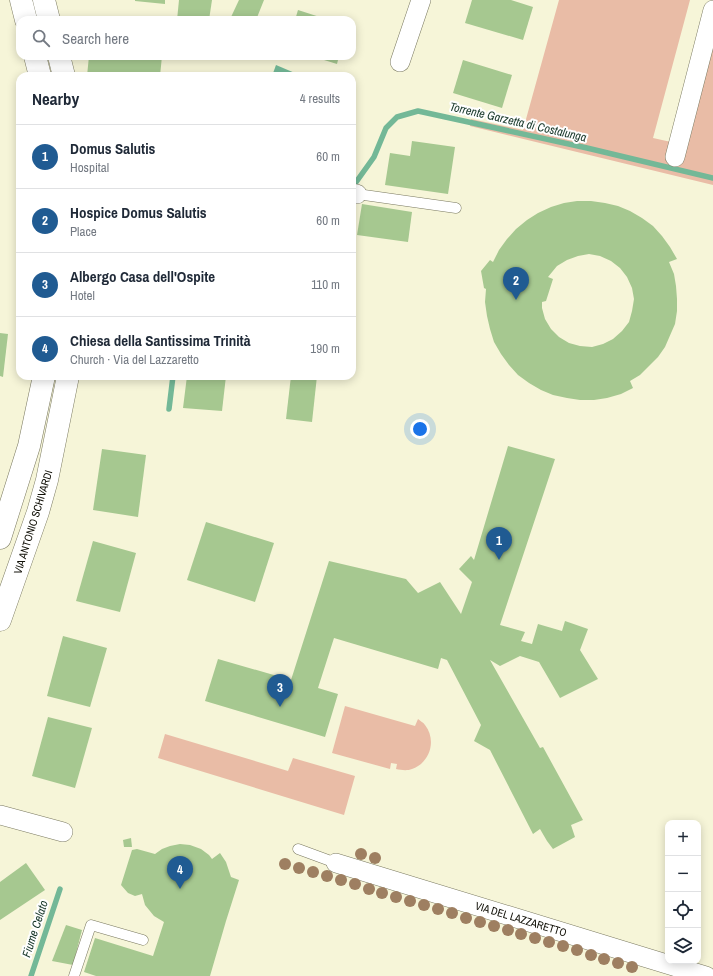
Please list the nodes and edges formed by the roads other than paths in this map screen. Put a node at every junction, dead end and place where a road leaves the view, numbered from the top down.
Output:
1 (21, 0) edge
2 (44, 0) edge
3 (421, 0) edge
4 (713, 10) edge
5 (25, 16) edge
6 (48, 16) edge
7 (36, 60) edge
8 (60, 60) edge
9 (400, 62) dead end
10 (39, 72) edge
11 (63, 72) edge
12 (675, 157) dead end
13 (356, 194) edge
14 (456, 208) dead end
15 (43, 380) edge
16 (67, 380) edge
17 (0, 538) edge
18 (0, 620) edge
19 (0, 815) edge
20 (63, 832) dead end
21 (298, 849) dead end
22 (336, 863) joint
23 (143, 940) dead end
24 (74, 976) edge
25 (706, 976) edge

1 - 5 street
2 - 6 street
3 - 9 street
4 - 12 street
7 - 10 street
8 - 11 street
13 - 14 lane
15 - 17 street
16 - 18 street, VIA ANTONIO SCHIVARDI
19 - 20 street
21 - 22 lane
22 - 25 street, VIA DEL LAZZARETTO
23 - 24 lane

